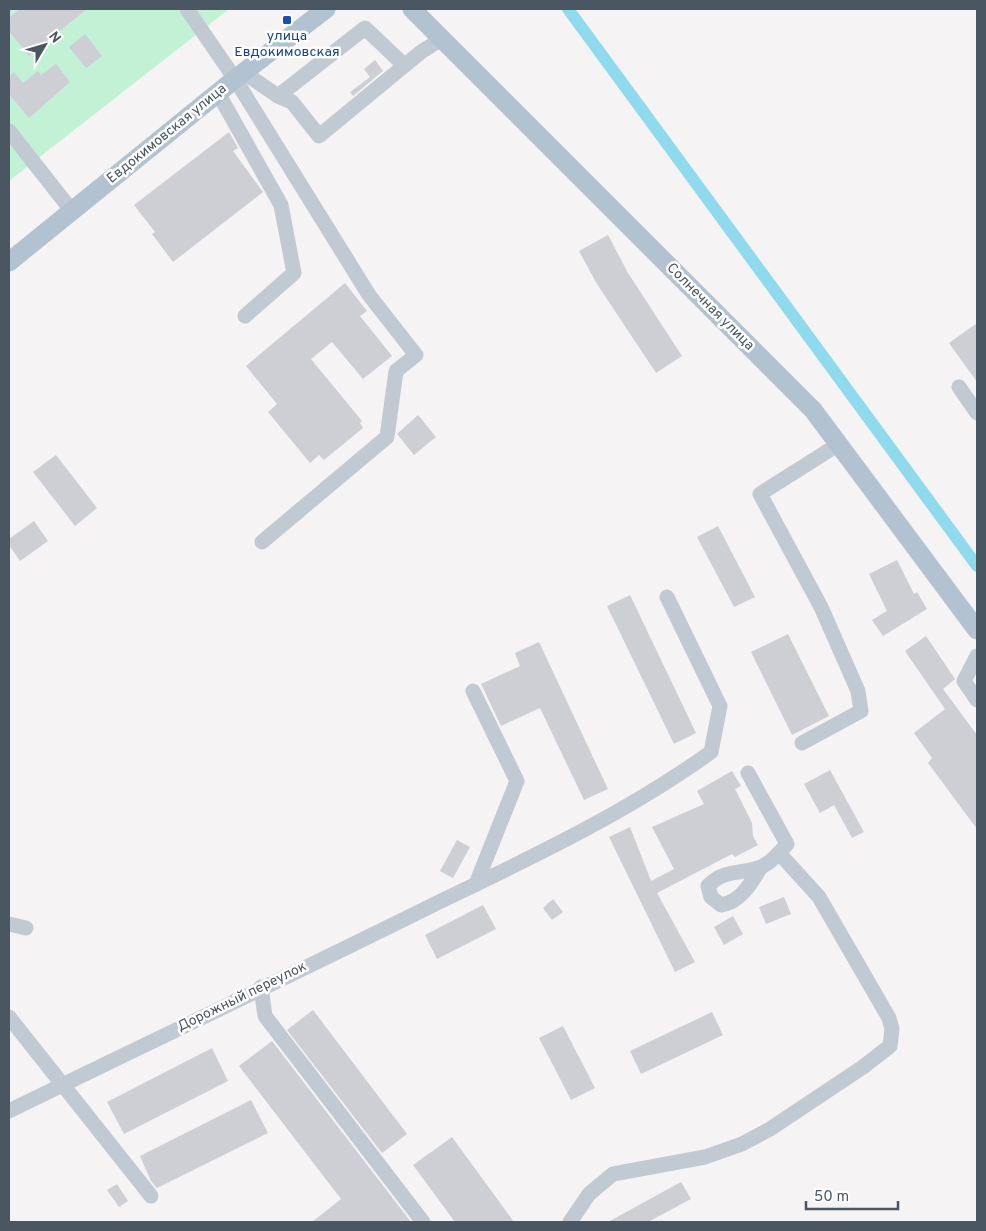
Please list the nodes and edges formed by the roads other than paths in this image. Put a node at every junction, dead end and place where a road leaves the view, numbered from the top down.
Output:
1 (187, 9) edge
2 (326, 9) edge
3 (412, 9) edge
4 (443, 38) junction
5 (404, 65) junction
6 (239, 76) junction
7 (218, 93) junction
8 (278, 96) junction
9 (9, 131) edge
10 (72, 211) junction
11 (9, 262) edge
12 (245, 316) dead end
13 (959, 387) dead end
14 (977, 413) edge
15 (839, 444) junction
16 (262, 542) dead end
17 (667, 597) dead end
18 (975, 621) edge
19 (977, 656) edge
20 (473, 691) dead end
21 (977, 700) edge
22 (802, 744) dead end
23 (748, 773) dead end
24 (779, 852) junction
25 (761, 867) dead end
26 (476, 884) junction
27 (9, 924) edge
28 (26, 928) dead end
29 (261, 988) junction
30 (9, 1017) edge
31 (62, 1085) junction
32 (9, 1112) edge
33 (151, 1196) dead end
34 (423, 1222) edge
35 (570, 1222) edge

1 - 6 street
2 - 6 main road, Евдокимовская улица
3 - 4 main road, Солнечная улица
4 - 5 street
4 - 15 main road, Солнечная улица
5 - 8 street
5 - 8 street
6 - 7 main road, Евдокимовская улица
6 - 8 street
6 - 16 street
7 - 10 main road, Евдокимовская улица
7 - 12 street
9 - 10 street
10 - 11 main road, Евдокимовская улица
13 - 14 street
15 - 18 main road, Солнечная улица
15 - 22 street
17 - 26 street, Дорожный переулок
19 - 21 street
20 - 26 street
23 - 24 street
24 - 25 street
24 - 35 street
26 - 29 street, Дорожный переулок
27 - 28 street
29 - 31 street, Дорожный переулок
29 - 34 street
30 - 31 street
31 - 32 street, Дорожный переулок
31 - 33 street

